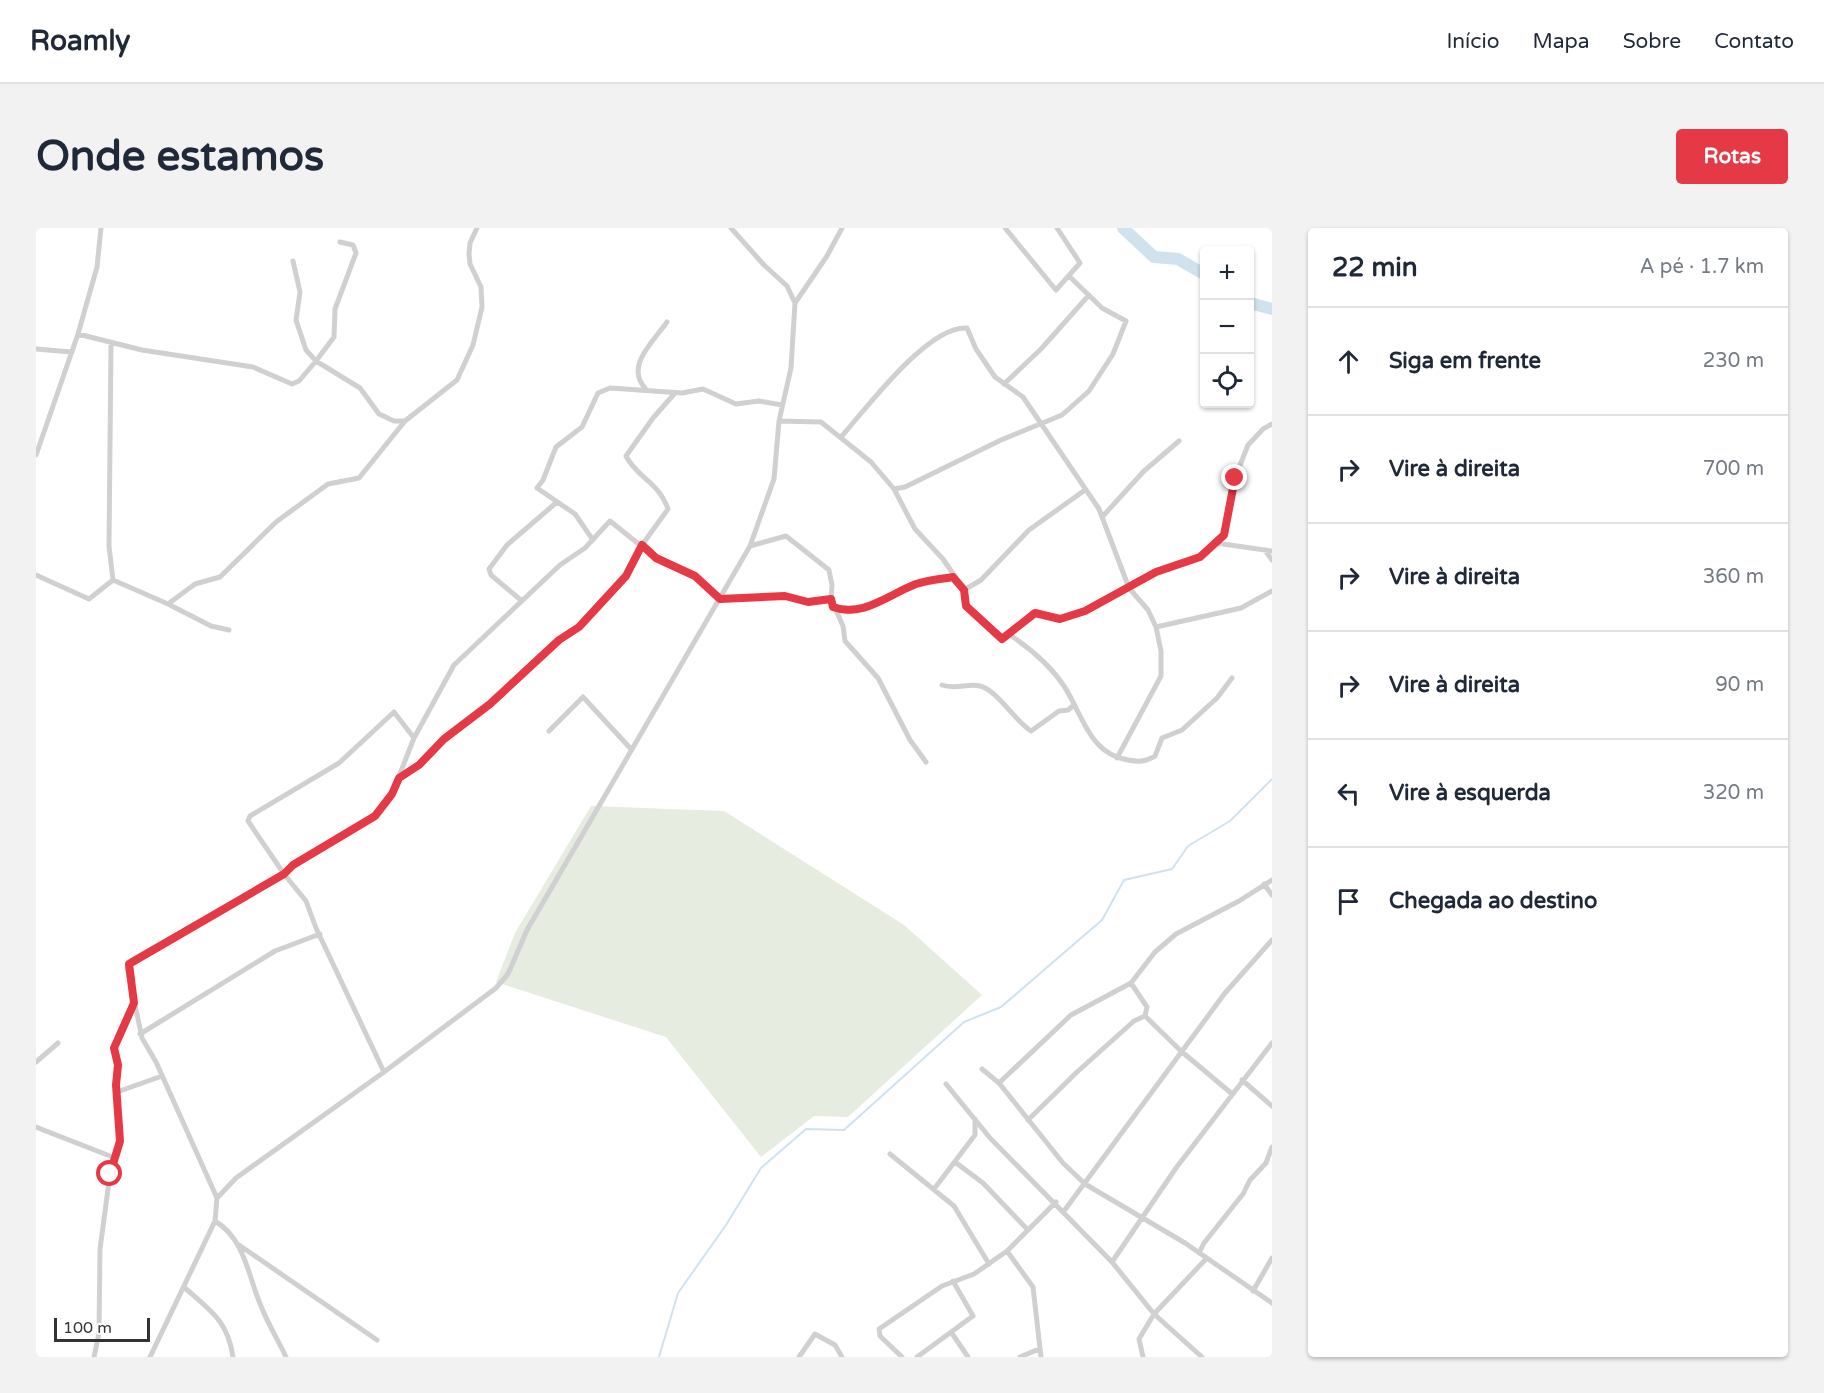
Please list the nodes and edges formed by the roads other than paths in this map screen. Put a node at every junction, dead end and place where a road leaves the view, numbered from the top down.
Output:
1 (101, 228) edge
2 (477, 228) edge
3 (731, 228) edge
4 (842, 228) edge
5 (1005, 228) edge
6 (1057, 228) edge
7 (340, 242) dead end
8 (294, 261) dead end
9 (1070, 277) junction
10 (1089, 295) junction
11 (795, 303) junction
12 (667, 322) dead end
13 (78, 334) junction
14 (111, 343) junction
15 (36, 349) edge
16 (72, 352) junction
17 (316, 361) junction
18 (1004, 384) junction
19 (645, 388) junction
20 (675, 393) junction
21 (782, 405) junction
22 (405, 421) junction
23 (779, 421) junction
24 (1041, 423) junction
25 (1272, 424) edge
26 (841, 437) junction
27 (1179, 441) dead end
28 (36, 455) edge
29 (894, 489) junction
30 (1085, 490) junction
31 (557, 502) junction
32 (1103, 516) junction
33 (593, 540) junction
34 (1216, 543) junction
35 (642, 545) junction
36 (750, 546) junction
37 (1265, 550) junction
38 (1272, 551) edge
39 (1272, 560) edge
40 (36, 575) edge
41 (953, 577) junction
42 (113, 580) junction
43 (1130, 588) junction
44 (964, 590) junction
45 (1272, 591) edge
46 (720, 599) junction
47 (831, 599) junction
48 (522, 601) junction
49 (168, 604) junction
50 (833, 607) junction
51 (1156, 627) junction
52 (229, 630) dead end
53 (1010, 635) junction
54 (1232, 678) dead end
55 (942, 685) dead end
56 (1074, 705) junction
57 (549, 730) dead end
58 (414, 738) junction
59 (630, 749) junction
60 (1117, 758) junction
61 (926, 762) dead end
62 (399, 778) junction
63 (284, 874) junction
64 (1272, 880) edge
65 (1264, 884) junction
66 (1272, 895) edge
67 (320, 934) junction
68 (1272, 940) edge
69 (1131, 983) junction
70 (134, 1003) junction
71 (1145, 1016) junction
72 (140, 1034) junction
73 (58, 1043) dead end
74 (1272, 1043) edge
75 (1181, 1051) junction
76 (36, 1062) edge
77 (982, 1069) dead end
78 (384, 1072) junction
79 (162, 1076) junction
80 (1242, 1080) junction
81 (999, 1083) junction
82 (946, 1084) dead end
83 (117, 1092) junction
84 (1231, 1093) junction
85 (1272, 1106) edge
86 (974, 1117) junction
87 (1028, 1120) junction
88 (36, 1127) edge
89 (1272, 1147) edge
90 (890, 1154) dead end
91 (116, 1158) junction
92 (955, 1162) junction
93 (1084, 1184) junction
94 (934, 1189) junction
95 (218, 1198) junction
96 (1056, 1202) junction
97 (1064, 1211) junction
98 (1143, 1217) junction
99 (215, 1221) junction
100 (1027, 1229) junction
101 (239, 1245) junction
102 (1007, 1251) junction
103 (1199, 1253) junction
104 (1272, 1258) edge
105 (1206, 1259) junction
106 (1112, 1262) junction
107 (989, 1264) junction
108 (953, 1281) junction
109 (185, 1288) junction
110 (1253, 1291) junction
111 (1272, 1304) edge
112 (1154, 1314) junction
113 (951, 1332) junction
114 (377, 1340) dead end
115 (1039, 1349) junction
116 (94, 1357) edge
117 (150, 1357) edge
118 (233, 1357) edge
119 (286, 1357) edge
120 (799, 1357) edge
121 (842, 1357) edge
122 (902, 1357) edge
123 (917, 1357) edge
124 (968, 1357) edge
125 (1020, 1357) edge
126 (1041, 1357) edge
127 (1143, 1357) edge
128 (1202, 1357) edge

1 - 13 street
2 - 22 street
3 - 11 street
4 - 11 street
5 - 9 street
6 - 9 street
7 - 17 street
8 - 17 street
9 - 10 street
10 - 18 street
10 - 24 street
11 - 21 street
12 - 19 street
13 - 14 street
13 - 16 street
14 - 17 street
14 - 42 street
15 - 16 street
16 - 28 street
17 - 22 street
18 - 24 street
18 - 26 street
19 - 20 street
19 - 31 street
20 - 21 street
20 - 35 street
21 - 23 street
22 - 49 street
23 - 26 street
23 - 36 street
24 - 29 street
24 - 30 street
25 - 34 street
26 - 29 street
27 - 32 street
29 - 41 street
30 - 32 street
30 - 44 street
31 - 33 street
31 - 48 street
32 - 43 street
33 - 35 street
33 - 48 street
34 - 37 street
34 - 43 street
35 - 46 street
35 - 62 street
36 - 46 street
36 - 47 street
37 - 38 street
37 - 39 street
40 - 42 street
41 - 44 street
41 - 50 street
42 - 49 street
43 - 51 street
43 - 53 street
44 - 53 street
45 - 51 street
46 - 47 street
46 - 59 street
47 - 50 street
48 - 58 street
49 - 52 street
50 - 61 street
51 - 60 street
53 - 56 street
54 - 60 street
55 - 56 street
56 - 60 street
57 - 59 street
58 - 62 street
58 - 63 street
59 - 78 street
62 - 63 street
63 - 67 street
63 - 70 street
64 - 65 street
65 - 66 street
65 - 69 street
67 - 72 street
67 - 78 street
68 - 75 street
69 - 71 street
69 - 81 street
70 - 72 street
70 - 83 street
71 - 75 street
71 - 87 street
72 - 79 street
73 - 76 street
74 - 80 street
75 - 84 street
75 - 93 street
77 - 81 street
78 - 95 street
79 - 83 street
79 - 95 street
80 - 84 street
80 - 85 street
81 - 87 street
82 - 86 street
83 - 91 street
84 - 98 street
86 - 92 street
86 - 96 street
87 - 93 street
88 - 91 street
89 - 103 street
90 - 94 street
91 - 116 street
92 - 94 street
92 - 100 street
93 - 97 street
93 - 98 street
94 - 107 street
95 - 99 street
96 - 97 street
96 - 100 street
97 - 106 street
98 - 103 street
98 - 106 street
99 - 101 street
99 - 109 street
100 - 102 street
101 - 114 street
101 - 119 street
102 - 107 street
102 - 115 street
103 - 105 street
104 - 110 street
105 - 110 street
105 - 112 street
106 - 112 street
107 - 108 street
108 - 113 street
108 - 122 street
109 - 117 street
109 - 118 street
110 - 111 street
112 - 127 street
112 - 128 street
113 - 123 street
113 - 124 street
115 - 125 street
115 - 126 street
120 - 121 street

